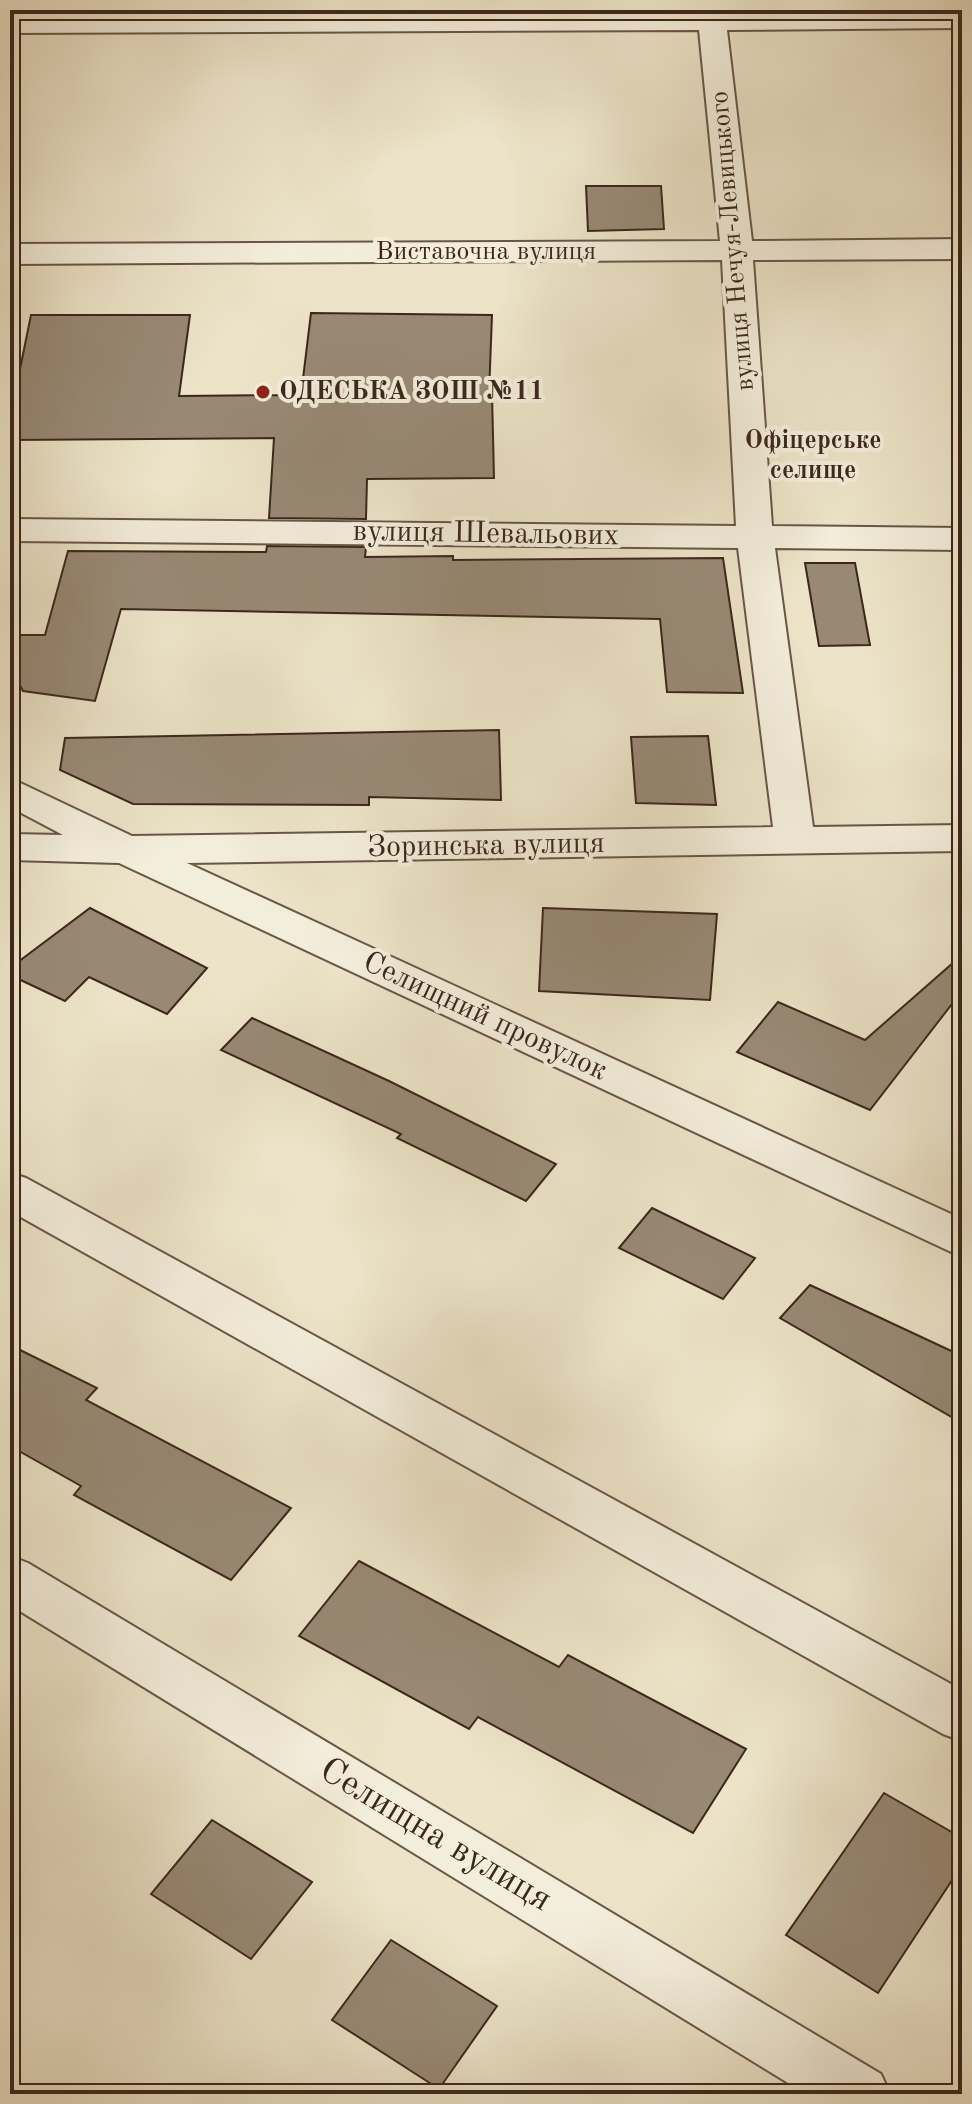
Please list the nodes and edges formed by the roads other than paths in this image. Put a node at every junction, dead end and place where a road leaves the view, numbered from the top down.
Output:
1 (962, 20) edge
2 (712, 22) junction
3 (10, 25) edge
4 (962, 249) edge
5 (737, 251) junction
6 (10, 254) edge
7 (10, 530) edge
8 (755, 537) junction
9 (962, 539) edge
10 (10, 791) edge
11 (962, 838) edge
12 (795, 843) junction
13 (10, 847) edge
14 (125, 850) junction
15 (10, 1190) edge
16 (962, 1239) edge
17 (10, 1578) edge
18 (962, 1717) edge
19 (860, 2094) edge

1 - 2 street
2 - 3 street
2 - 5 street, вулиця Нечуя-Левицького
4 - 5 street, Виставочна вулиця
5 - 6 street, Виставочна вулиця
5 - 8 street, вулиця Нечуя-Левицького
7 - 8 street, вулиця Шевальових
8 - 9 street, вулиця Шевальових
8 - 12 street, вулиця Нечуя-Левицького
10 - 14 street, Селищний провулок
11 - 12 street, Зоринська вулиця
12 - 14 street, Зоринська вулиця
13 - 14 street, Зоринська вулиця
14 - 16 street, Селищний провулок
15 - 18 street
17 - 19 street, Селищна вулиця

